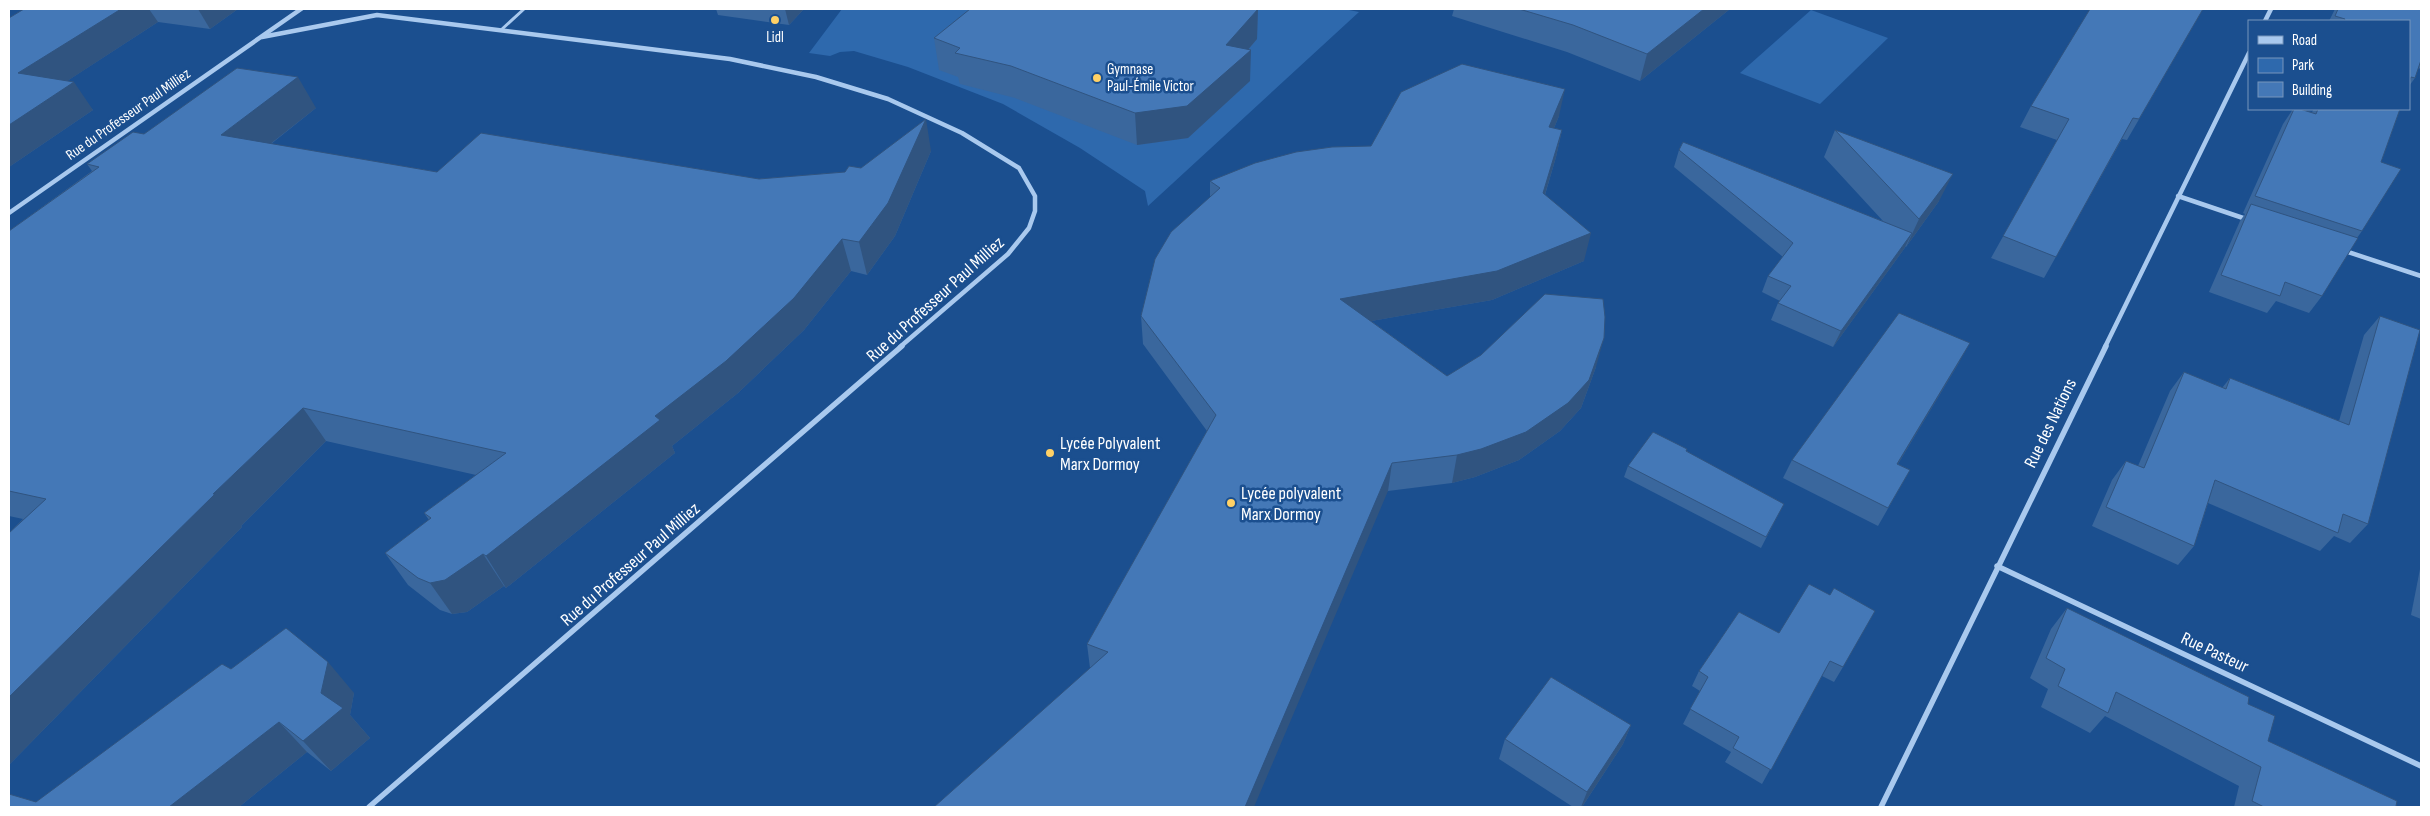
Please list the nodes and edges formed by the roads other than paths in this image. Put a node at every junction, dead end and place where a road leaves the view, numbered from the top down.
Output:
1 (301, 9) edge
2 (374, 9) edge
3 (524, 9) edge
4 (2271, 9) edge
5 (377, 15) junction
6 (2265, 20) edge
7 (501, 30) junction
8 (262, 37) junction
9 (2248, 55) edge
10 (2178, 196) junction
11 (9, 213) edge
12 (2253, 221) edge
13 (2337, 249) edge
14 (2421, 276) edge
15 (1997, 566) junction
16 (2421, 766) edge
17 (370, 807) edge
18 (1881, 807) edge

1 - 8 street, Rue du Professeur Paul Milliez
2 - 5 street
3 - 7 lane
4 - 6 street
5 - 7 street, Rue du Professeur Paul Milliez
5 - 8 street, Rue du Professeur Paul Milliez
7 - 17 street, Rue du Professeur Paul Milliez
8 - 11 street, Rue du Professeur Paul Milliez
9 - 10 street, Rue des Nations
10 - 12 street
10 - 15 street, Rue des Nations
13 - 14 street
15 - 16 street, Rue Pasteur
15 - 18 street, Rue des Nations

